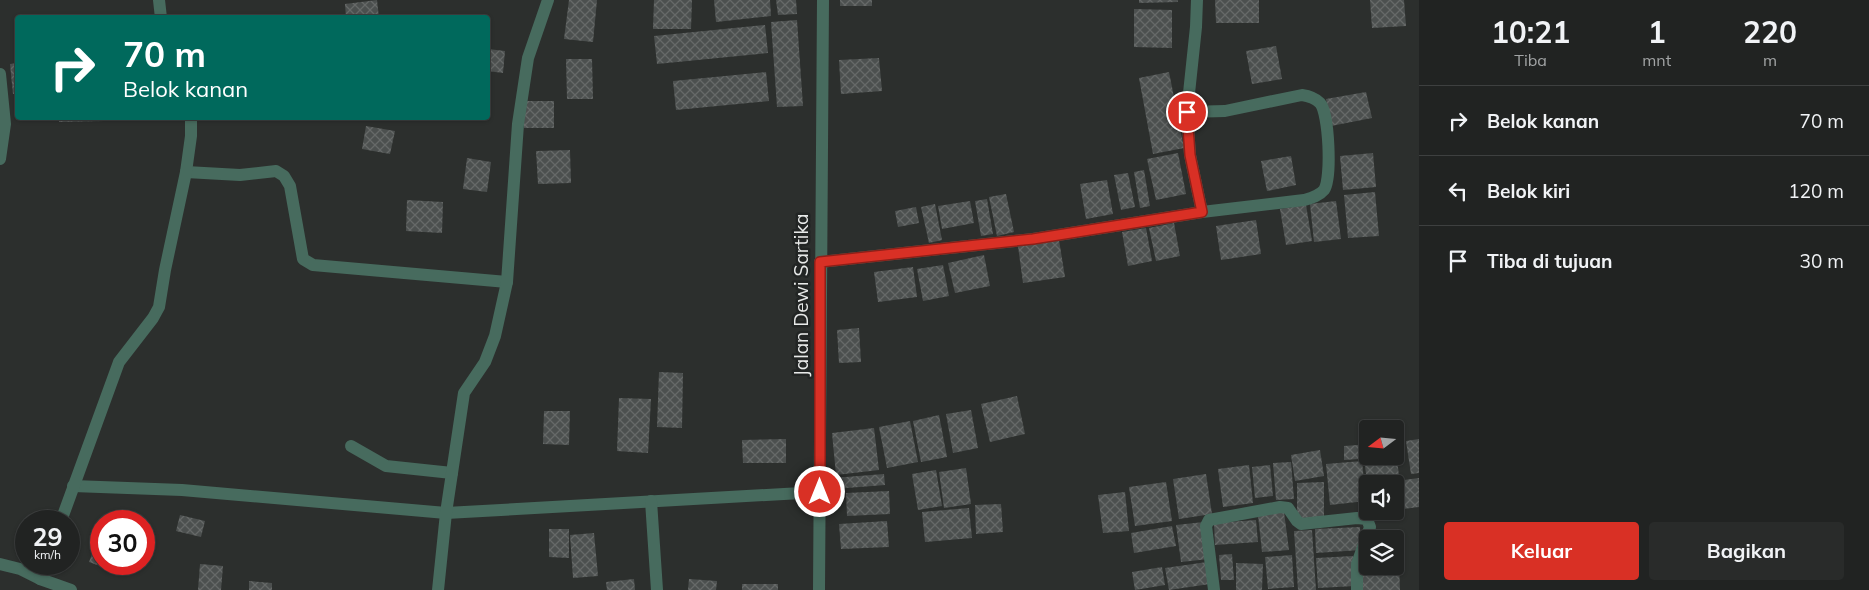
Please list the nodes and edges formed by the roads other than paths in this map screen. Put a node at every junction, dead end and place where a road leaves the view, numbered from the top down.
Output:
1 (159, 0) edge
2 (548, 0) edge
3 (823, 0) edge
4 (1196, 0) edge
5 (161, 15) edge
6 (0, 74) edge
7 (1187, 112) junction
8 (191, 120) edge
9 (0, 159) edge
10 (186, 172) junction
11 (1202, 212) junction
12 (820, 262) junction
13 (507, 282) junction
14 (350, 446) dead end
15 (452, 473) junction
16 (73, 486) junction
17 (820, 492) junction
18 (651, 501) junction
19 (65, 510) edge
20 (446, 513) junction
21 (0, 564) edge
22 (42, 575) edge
23 (40, 579) junction
24 (71, 590) edge
25 (438, 590) edge
26 (657, 590) edge
27 (819, 590) edge
28 (1214, 590) edge
29 (1357, 590) edge

1 - 5 street
2 - 13 street
3 - 12 street, Jalan Dewi Sartika
4 - 7 street
6 - 9 street
7 - 11 street
7 - 11 street
8 - 10 street
10 - 13 street
10 - 16 street
11 - 12 street
12 - 17 street, Jalan Dewi Sartika
13 - 15 street
14 - 15 street
15 - 20 street
16 - 19 street
16 - 20 street
17 - 18 street
17 - 27 street, Jalan Dewi Sartika
18 - 20 street
18 - 26 street
20 - 25 street
21 - 23 street
22 - 23 street
23 - 24 street
28 - 29 street

